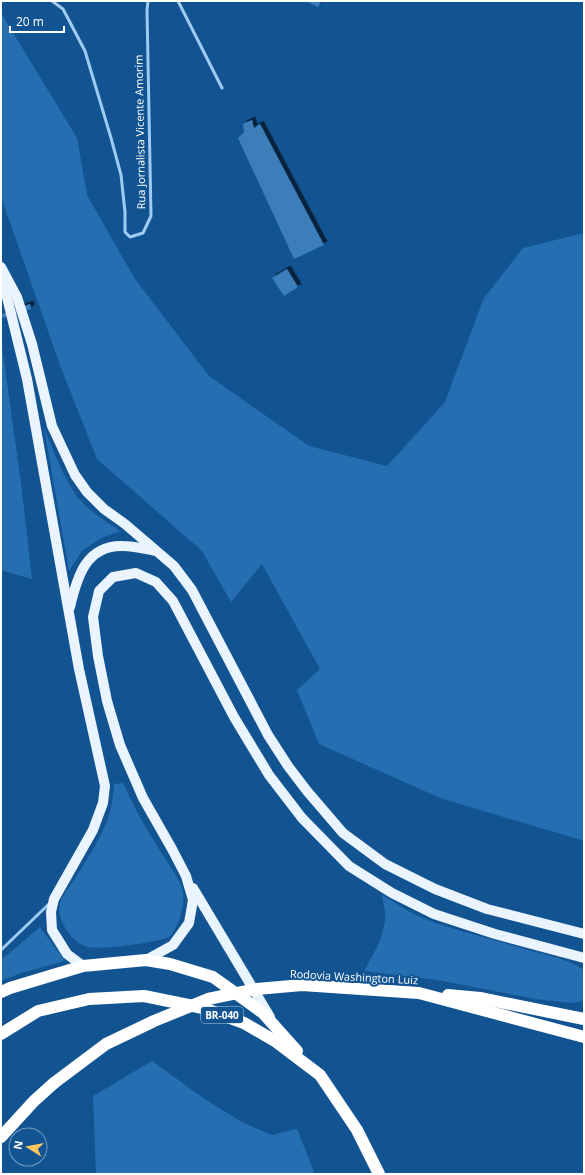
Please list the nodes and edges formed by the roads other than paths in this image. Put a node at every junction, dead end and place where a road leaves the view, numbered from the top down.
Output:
1 (52, 1) edge
2 (148, 1) edge
3 (178, 1) edge
4 (222, 88) dead end
5 (1, 267) edge
6 (1, 271) edge
7 (156, 552) junction
8 (69, 611) junction
9 (186, 876) junction
10 (54, 899) junction
11 (584, 934) edge
12 (1, 950) edge
13 (584, 958) edge
14 (146, 960) junction
15 (83, 966) junction
16 (1, 992) edge
17 (419, 993) junction
18 (584, 1018) edge
19 (278, 1031) junction
20 (1, 1034) edge
21 (584, 1037) edge
22 (320, 1075) junction
23 (1, 1137) edge
24 (379, 1174) edge

1 - 2 lane, Rua Jornalista Vicente Amorim
3 - 4 lane
5 - 7 main road
6 - 8 main road
7 - 8 main road
7 - 11 main road
8 - 10 main road
9 - 13 main road
9 - 14 main road
9 - 19 main road
10 - 12 lane
10 - 15 main road
14 - 15 highway
14 - 19 highway
15 - 16 highway
17 - 18 highway
17 - 21 highway, Rodovia Washington Luiz / BR-040
17 - 23 highway, Rodovia Washington Luiz / BR-040, bridge
19 - 22 highway
20 - 22 highway, BR-040
22 - 24 highway, BR-040

